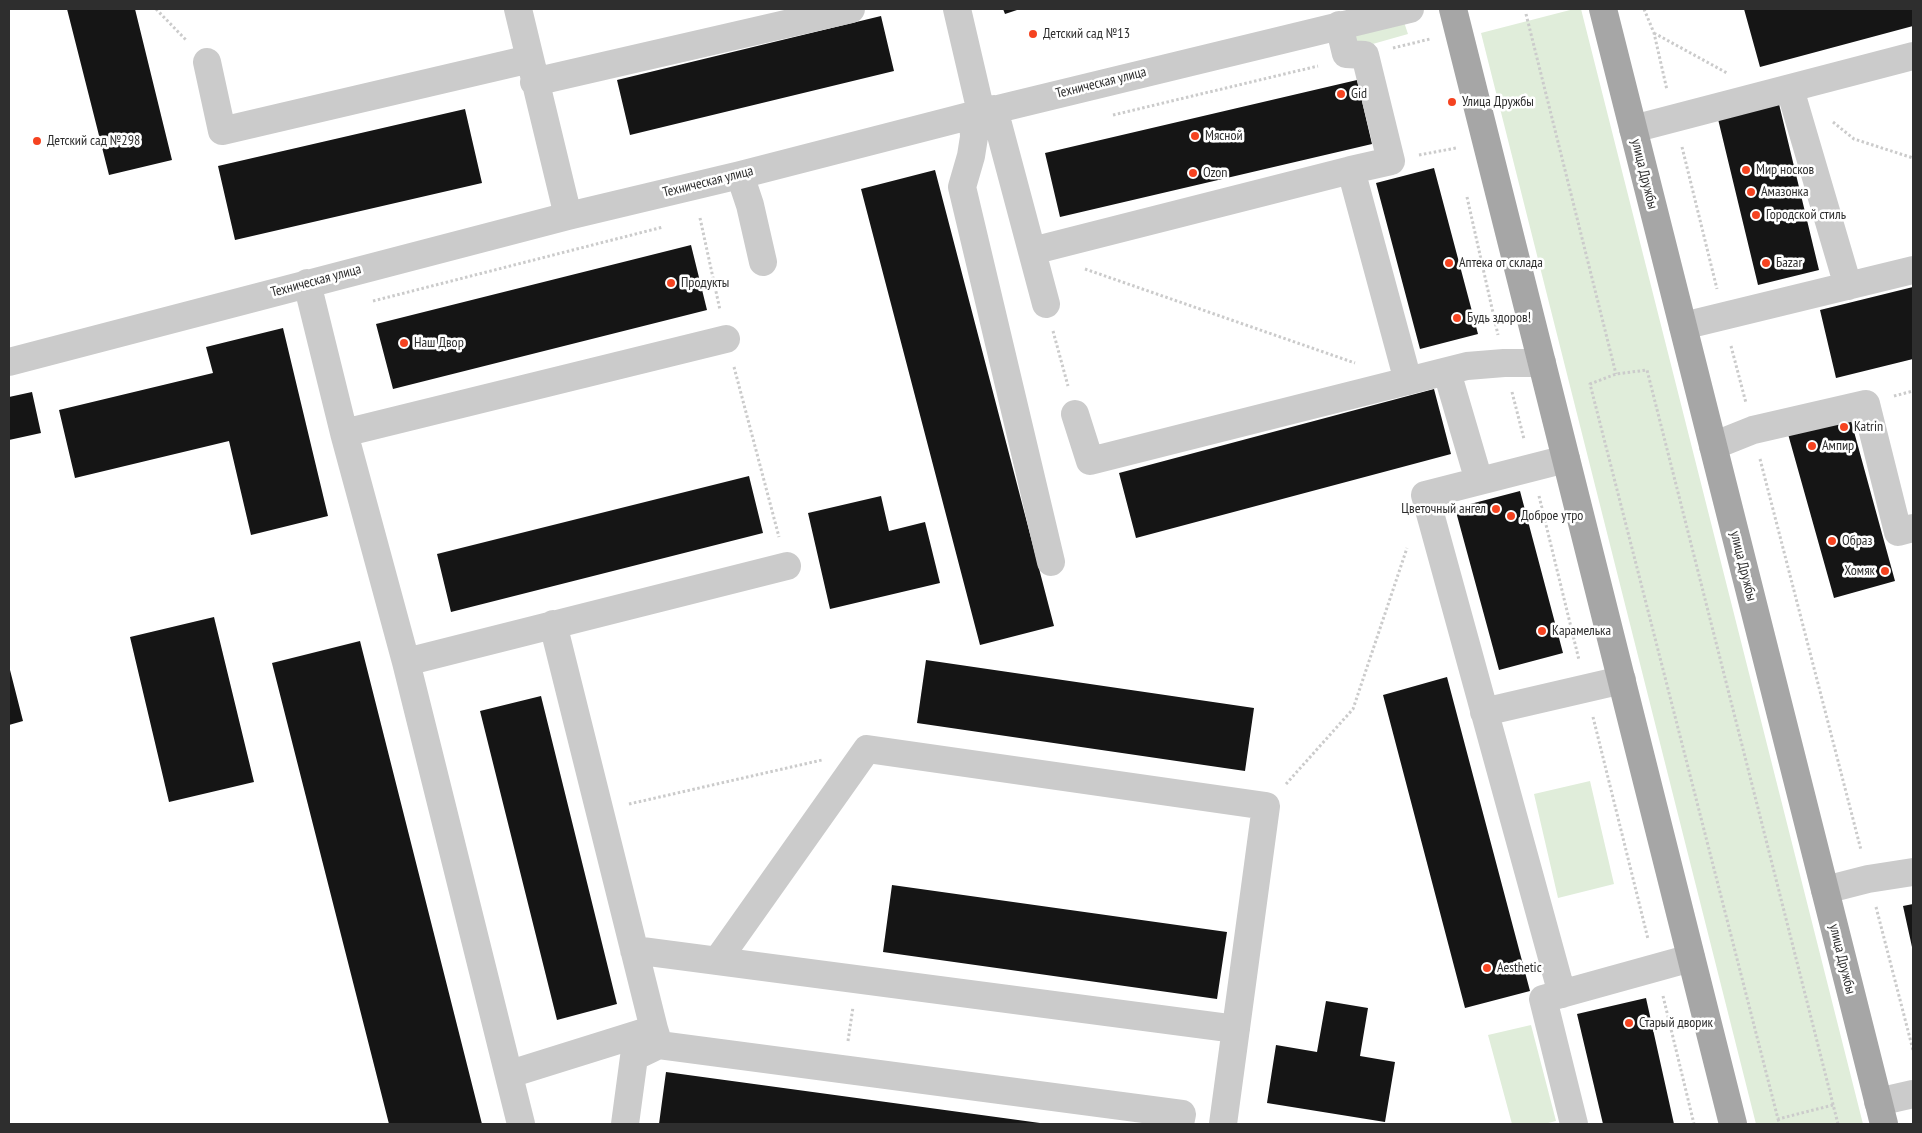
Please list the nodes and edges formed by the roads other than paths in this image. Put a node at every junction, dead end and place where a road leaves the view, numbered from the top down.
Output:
1 (518, 9) edge
2 (851, 9) edge
3 (957, 9) edge
4 (1410, 9) edge
5 (1453, 9) edge
6 (1603, 9) edge
7 (1339, 25) junction
8 (1913, 56) edge
9 (207, 62) road end
10 (532, 71) junction
11 (1790, 89) junction
12 (983, 112) junction
13 (1633, 129) junction
14 (1351, 170) junction
15 (740, 175) junction
16 (568, 216) junction
17 (1032, 251) junction
18 (763, 262) dead end
19 (1913, 270) edge
20 (307, 283) junction
21 (1848, 286) junction
22 (1046, 304) road end
23 (1683, 326) junction
24 (726, 340) road end
25 (9, 362) edge
26 (1542, 363) junction
27 (1447, 372) junction
28 (1408, 381) junction
29 (1075, 414) road end
30 (344, 433) junction
31 (1713, 446) junction
32 (1566, 459) junction
33 (1479, 481) junction
34 (1913, 528) edge
35 (1051, 562) dead end
36 (787, 566) road end
37 (553, 624) junction
38 (406, 662) junction
39 (1622, 680) junction
40 (1484, 712) junction
41 (1913, 872) edge
42 (1825, 890) junction
43 (634, 950) junction
44 (1691, 958) junction
45 (718, 961) junction
46 (1562, 994) junction
47 (1236, 1030) junction
48 (656, 1037) junction
49 (510, 1074) junction
50 (1913, 1094) edge
51 (1881, 1113) edge
52 (521, 1124) edge
53 (626, 1124) edge
54 (1180, 1124) edge
55 (1223, 1124) edge
56 (1574, 1124) edge
57 (1733, 1124) edge

1 - 10 street
2 - 10 street
3 - 12 street
4 - 7 street, Техническая улица
5 - 26 main road
6 - 13 main road, улица Дружбы
7 - 12 street, Техническая улица
7 - 14 street
8 - 11 street
9 - 10 street
10 - 16 street
11 - 13 street
11 - 21 street
12 - 15 street, Техническая улица
12 - 17 street
12 - 35 street
13 - 23 main road, улица Дружбы
14 - 17 street
14 - 28 street
15 - 16 street, Техническая улица
15 - 18 street
16 - 20 street, Техническая улица
17 - 22 street
19 - 21 street
20 - 25 street, Техническая улица
20 - 30 street
21 - 23 street
23 - 31 main road, улица Дружбы
24 - 30 street
26 - 27 street
26 - 32 main road
27 - 28 street
27 - 33 street
28 - 29 street
30 - 38 street
31 - 34 street
31 - 42 main road, улица Дружбы
32 - 33 street
32 - 39 main road
33 - 40 street
36 - 37 street
37 - 38 street
37 - 43 street
38 - 49 street
39 - 40 street
39 - 44 main road
40 - 46 street
41 - 42 street
42 - 51 main road, улица Дружбы
43 - 45 street
43 - 48 street
44 - 46 street
44 - 57 main road
45 - 47 street
45 - 47 street
46 - 56 street
47 - 55 street
48 - 49 street
48 - 53 street
48 - 54 street
49 - 52 street
50 - 51 street

